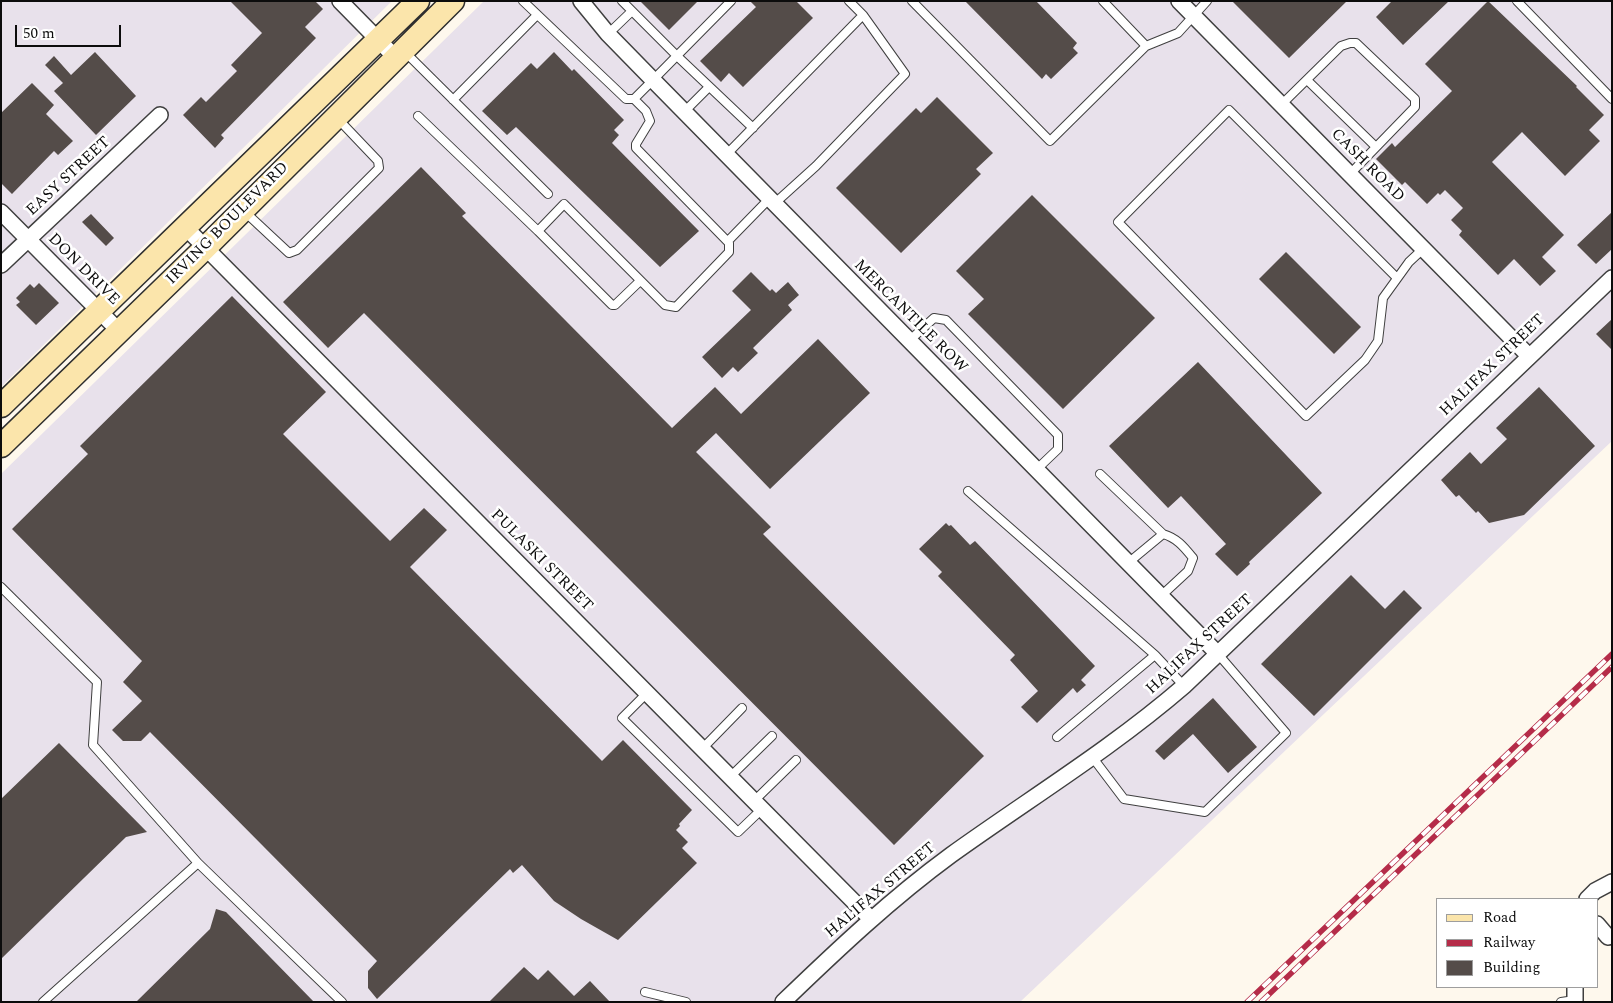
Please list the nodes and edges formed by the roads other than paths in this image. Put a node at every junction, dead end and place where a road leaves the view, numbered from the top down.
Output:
1 (340, 1) edge
2 (418, 1) edge
3 (453, 1) edge
4 (523, 1) edge
5 (581, 1) edge
6 (622, 1) edge
7 (732, 1) edge
8 (849, 1) edge
9 (912, 1) edge
10 (1103, 1) edge
11 (1179, 1) edge
12 (1207, 1) edge
13 (1517, 1) edge
14 (632, 11) junction
15 (537, 15) junction
16 (863, 15) junction
17 (1194, 16) junction
18 (608, 34) junction
19 (379, 41) junction
20 (1146, 46) junction
21 (399, 54) junction
22 (677, 56) junction
23 (653, 80) junction
24 (1307, 80) junction
25 (709, 86) junction
26 (634, 98) junction
27 (1612, 99) edge
28 (453, 100) junction
29 (1281, 105) junction
30 (684, 112) junction
31 (160, 115) dead end
32 (418, 116) dead end
33 (336, 117) junction
34 (753, 128) junction
35 (1376, 147) junction
36 (726, 155) junction
37 (1350, 174) junction
38 (548, 194) dead end
39 (772, 201) junction
40 (243, 210) junction
41 (1, 212) edge
42 (185, 227) junction
43 (538, 231) junction
44 (28, 239) junction
45 (728, 241) junction
46 (205, 248) junction
47 (1424, 248) junction
48 (1, 265) edge
49 (1397, 278) junction
50 (1612, 278) edge
51 (640, 280) junction
52 (99, 311) junction
53 (118, 331) junction
54 (909, 341) junction
55 (1529, 356) junction
56 (1, 406) edge
57 (1, 446) edge
58 (1036, 470) junction
59 (1100, 474) dead end
60 (968, 491) dead end
61 (1163, 534) junction
62 (1128, 563) junction
63 (1, 587) edge
64 (1160, 596) junction
65 (1218, 654) junction
66 (1155, 655) junction
67 (1184, 686) junction
68 (647, 693) junction
69 (742, 708) dead end
70 (772, 736) dead end
71 (1057, 737) dead end
72 (702, 749) junction
73 (1093, 758) junction
74 (796, 760) dead end
75 (730, 777) junction
76 (758, 805) junction
77 (198, 863) junction
78 (1612, 882) edge
79 (1592, 896) edge
80 (871, 919) junction
81 (1598, 926) edge
82 (1605, 938) edge
83 (645, 992) dead end
84 (42, 1002) edge
85 (342, 1002) edge
86 (686, 1002) edge
87 (783, 1002) edge

1 - 19 street
2 - 19 main road, IRVING BOULEVARD
3 - 21 main road, IRVING BOULEVARD
4 - 15 lane
5 - 18 street, MERCANTILE ROW
6 - 14 lane
7 - 22 lane
8 - 16 lane
9 - 20 lane
10 - 20 lane
11 - 17 street, CASH ROAD
12 - 17 lane
13 - 27 lane
14 - 18 lane
14 - 22 lane
15 - 26 lane
15 - 28 lane
16 - 34 lane
16 - 39 lane
17 - 20 lane
17 - 29 street, CASH ROAD
18 - 23 street, MERCANTILE ROW
19 - 21 street
19 - 42 main road, IRVING BOULEVARD
21 - 28 lane
21 - 33 main road, IRVING BOULEVARD
22 - 23 lane
22 - 25 lane
23 - 26 lane
23 - 30 street, MERCANTILE ROW
24 - 29 lane
24 - 35 lane
24 - 35 lane
25 - 30 lane
25 - 34 lane
26 - 45 lane
28 - 38 lane
29 - 37 street, CASH ROAD
30 - 36 street, MERCANTILE ROW
31 - 44 street, EASY STREET
32 - 43 lane
33 - 40 main road, IRVING BOULEVARD
33 - 40 lane
34 - 36 lane
35 - 37 lane
36 - 39 street, MERCANTILE ROW
37 - 47 street, CASH ROAD
39 - 45 lane
39 - 54 street, MERCANTILE ROW
40 - 46 main road, IRVING BOULEVARD
41 - 44 street, DON DRIVE
42 - 46 street, PULASKI STREET
42 - 52 main road, IRVING BOULEVARD
43 - 51 lane
43 - 51 lane
44 - 48 street, EASY STREET
44 - 52 street, DON DRIVE
45 - 51 lane
46 - 53 main road, IRVING BOULEVARD
46 - 68 street, PULASKI STREET
47 - 49 lane
47 - 55 street, CASH ROAD
49 - 49 lane
50 - 55 street, HALIFAX STREET
52 - 53 street, DON DRIVE
52 - 56 main road, IRVING BOULEVARD
53 - 57 main road, IRVING BOULEVARD
54 - 58 street, MERCANTILE ROW
54 - 58 lane
55 - 65 street, HALIFAX STREET
58 - 62 street, MERCANTILE ROW
59 - 61 lane
60 - 66 lane
61 - 62 lane
61 - 64 lane
62 - 64 street, MERCANTILE ROW
63 - 77 lane
64 - 65 street, MERCANTILE ROW
65 - 67 street, HALIFAX STREET
65 - 73 lane
66 - 67 lane
66 - 71 lane
67 - 73 street, HALIFAX STREET
68 - 72 street, PULASKI STREET
68 - 76 lane
69 - 72 lane
70 - 75 lane
72 - 75 street, PULASKI STREET
73 - 80 street, HALIFAX STREET
74 - 76 lane
75 - 76 street, PULASKI STREET
76 - 80 street, PULASKI STREET
77 - 84 lane
77 - 85 lane
78 - 79 street
80 - 87 street, HALIFAX STREET
81 - 82 street
83 - 86 lane

